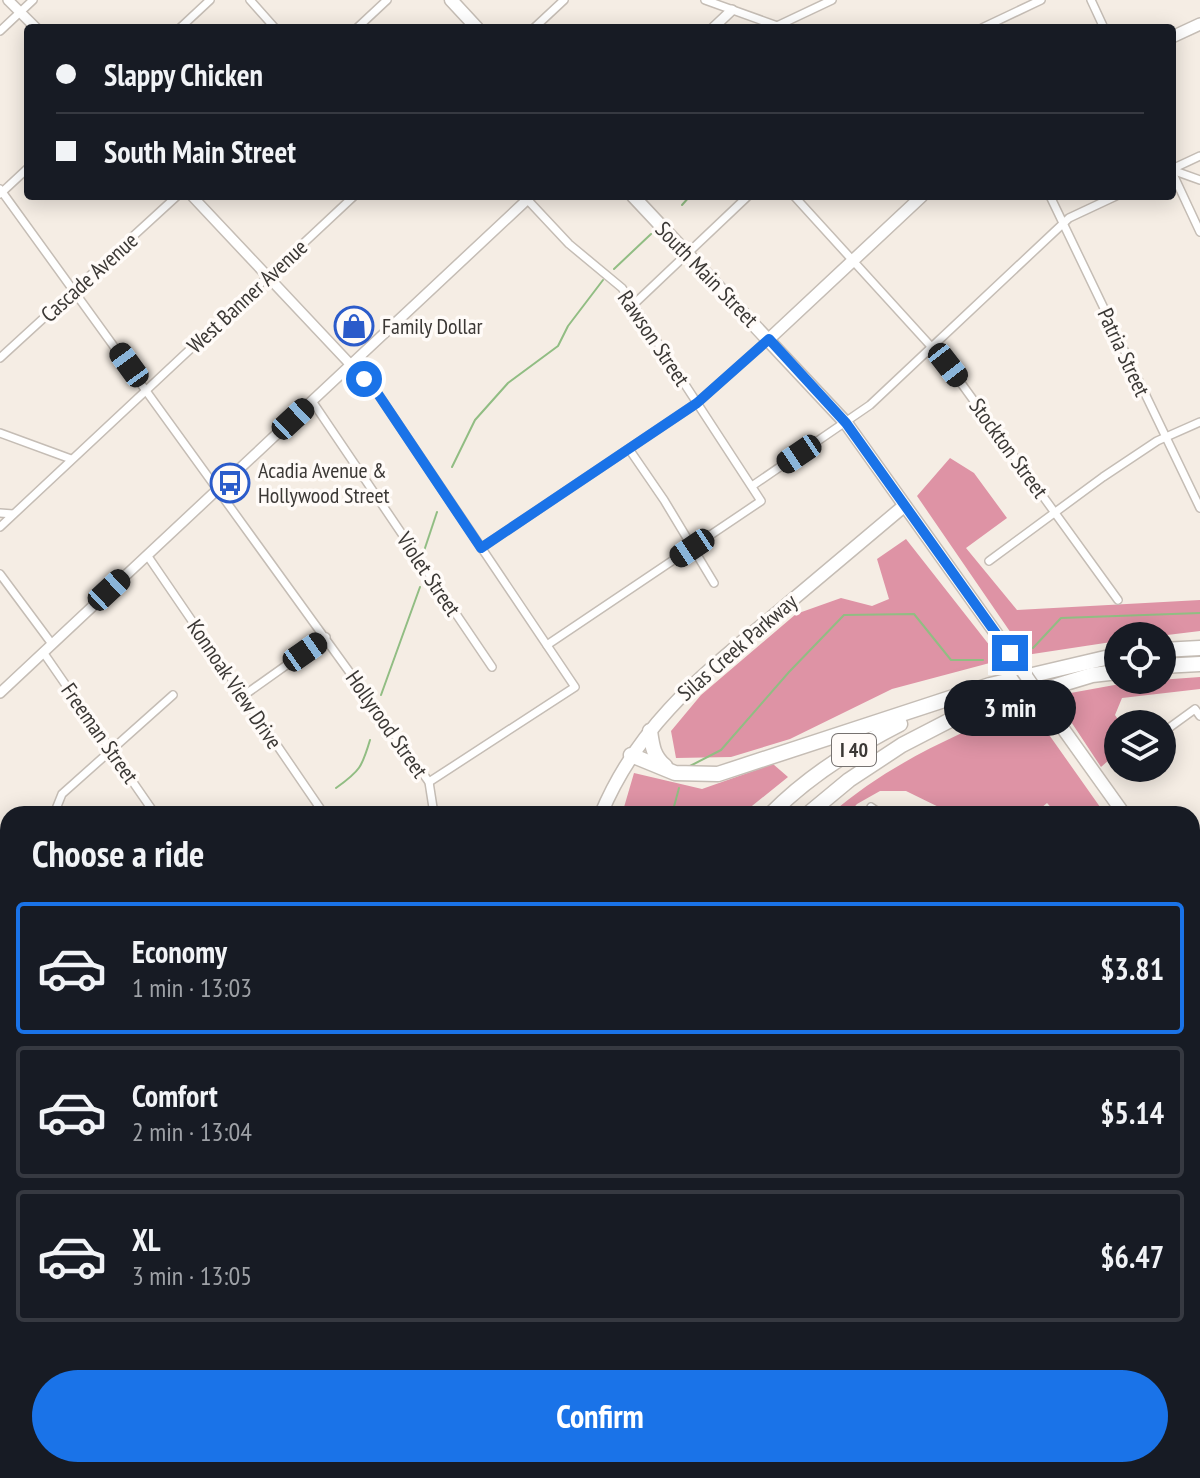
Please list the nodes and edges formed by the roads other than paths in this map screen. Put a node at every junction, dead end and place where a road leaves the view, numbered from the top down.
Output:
1 (8, 0) edge
2 (33, 0) edge
3 (210, 0) edge
4 (250, 0) edge
5 (387, 0) edge
6 (451, 0) edge
7 (564, 0) edge
8 (705, 0) edge
9 (832, 0) edge
10 (1041, 0) edge
11 (1091, 0) edge
12 (732, 10) junction
13 (20, 12) junction
14 (32, 24) edge
15 (184, 24) edge
16 (271, 24) edge
17 (361, 24) edge
18 (473, 24) edge
19 (538, 24) edge
20 (717, 24) edge
21 (772, 24) edge
22 (786, 24) edge
23 (990, 24) edge
24 (1102, 24) edge
25 (1200, 24) edge
26 (0, 31) edge
27 (1176, 35) edge
28 (1200, 156) edge
29 (1176, 168) edge
30 (1176, 171) edge
31 (24, 172) edge
32 (1176, 179) edge
33 (1200, 180) edge
34 (1, 192) edge
35 (173, 200) edge
36 (196, 200) edge
37 (350, 200) edge
38 (524, 200) edge
39 (530, 200) edge
40 (637, 200) edge
41 (744, 200) edge
42 (798, 200) edge
43 (918, 200) edge
44 (1052, 200) edge
45 (1107, 200) edge
46 (1064, 224) junction
47 (1200, 232) edge
48 (686, 254) junction
49 (853, 261) junction
50 (267, 276) junction
51 (74, 291) junction
52 (633, 305) junction
53 (769, 339) junction
54 (933, 349) junction
55 (0, 358) edge
56 (351, 365) junction
57 (147, 389) junction
58 (312, 401) junction
59 (697, 403) junction
60 (1200, 422) edge
61 (846, 423) junction
62 (0, 433) edge
63 (1165, 438) junction
64 (629, 449) junction
65 (71, 459) junction
66 (752, 486) junction
67 (218, 489) junction
68 (904, 506) junction
69 (1200, 508) edge
70 (1055, 512) junction
71 (0, 513) edge
72 (13, 514) junction
73 (0, 527) edge
74 (481, 548) junction
75 (692, 548) junction
76 (147, 555) junction
77 (989, 561) dead end
78 (0, 574) edge
79 (714, 583) dead end
80 (1118, 600) dead end
81 (326, 637) junction
82 (52, 644) junction
83 (547, 645) junction
84 (1200, 648) edge
85 (1176, 649) edge
86 (43, 652) junction
87 (1104, 658) edge
88 (1200, 664) edge
89 (1176, 665) edge
90 (492, 667) dead end
91 (1104, 674) edge
92 (0, 693) edge
93 (173, 695) dead end
94 (243, 696) junction
95 (947, 701) junction
96 (1198, 712) edge
97 (1176, 725) edge
98 (650, 731) junction
99 (112, 749) junction
100 (631, 755) junction
101 (675, 773) junction
102 (429, 782) junction
103 (57, 806) edge
104 (150, 806) edge
105 (319, 806) edge
106 (433, 806) edge
107 (604, 806) edge
108 (781, 806) edge
109 (818, 806) edge
110 (1118, 806) edge

1 - 13 street
2 - 13 street
3 - 15 street
4 - 16 street
5 - 17 street
6 - 18 main road
7 - 19 street
8 - 12 street
9 - 22 street
10 - 23 street
11 - 24 street
12 - 20 street
12 - 21 street
13 - 14 street
13 - 26 street
25 - 27 main road
28 - 29 street
30 - 33 street
31 - 34 street
32 - 47 street
34 - 51 street, Hollyrood Street
35 - 51 street, Cascade Avenue
36 - 50 street
37 - 50 street, West Banner Avenue
38 - 56 street
39 - 52 street, Rawson Street
40 - 48 main road, South Main Street
41 - 48 street
42 - 49 street, Stockton Street
43 - 49 main road
44 - 46 street, Patria Street
45 - 46 street
46 - 54 street
46 - 63 street, Patria Street
48 - 52 street
48 - 53 main road, South Main Street
49 - 53 main road
49 - 54 street, Stockton Street
50 - 56 street
50 - 57 street, West Banner Avenue
51 - 55 street, Cascade Avenue
51 - 57 street, Hollyrood Street
52 - 59 street, Rawson Street
53 - 59 street
53 - 61 main road, South Main Street
54 - 61 street
54 - 70 street, Stockton Street
56 - 58 street
56 - 74 street
57 - 65 street, West Banner Avenue
57 - 67 street, Hollyrood Street
58 - 67 street
58 - 90 street, Violet Street
59 - 64 street
59 - 66 street, Rawson Street
60 - 63 street
61 - 66 street
61 - 68 main road, South Main Street
62 - 65 street
63 - 69 street, Patria Street
63 - 70 street
64 - 74 street
64 - 75 street
65 - 72 street, West Banner Avenue
66 - 75 street, Rawson Street
67 - 76 street
67 - 81 street, Hollyrood Street
68 - 98 main road, Silas Creek Parkway
68 - 110 main road, South Main Street, bridge
70 - 77 street
70 - 80 street, Stockton Street
71 - 72 street
72 - 73 street, West Banner Avenue
74 - 83 street
75 - 79 street
75 - 83 street
76 - 82 street
76 - 94 street, Konnoak View Drive
78 - 82 street
81 - 94 street
81 - 102 street, Hollyrood Street
82 - 86 street
83 - 102 street
84 - 85 highway
86 - 92 street
86 - 99 street, Freeman Street
87 - 95 highway, I 40
88 - 89 highway
91 - 109 highway, I 40
93 - 99 street
94 - 105 street, Konnoak View Drive
95 - 101 highway
95 - 108 highway, I 40
96 - 97 street
98 - 100 main road, Silas Creek Parkway
98 - 101 highway
99 - 103 street
99 - 104 street, Freeman Street
100 - 101 highway
100 - 107 main road, Silas Creek Parkway
102 - 106 street, Hollyrood Street

